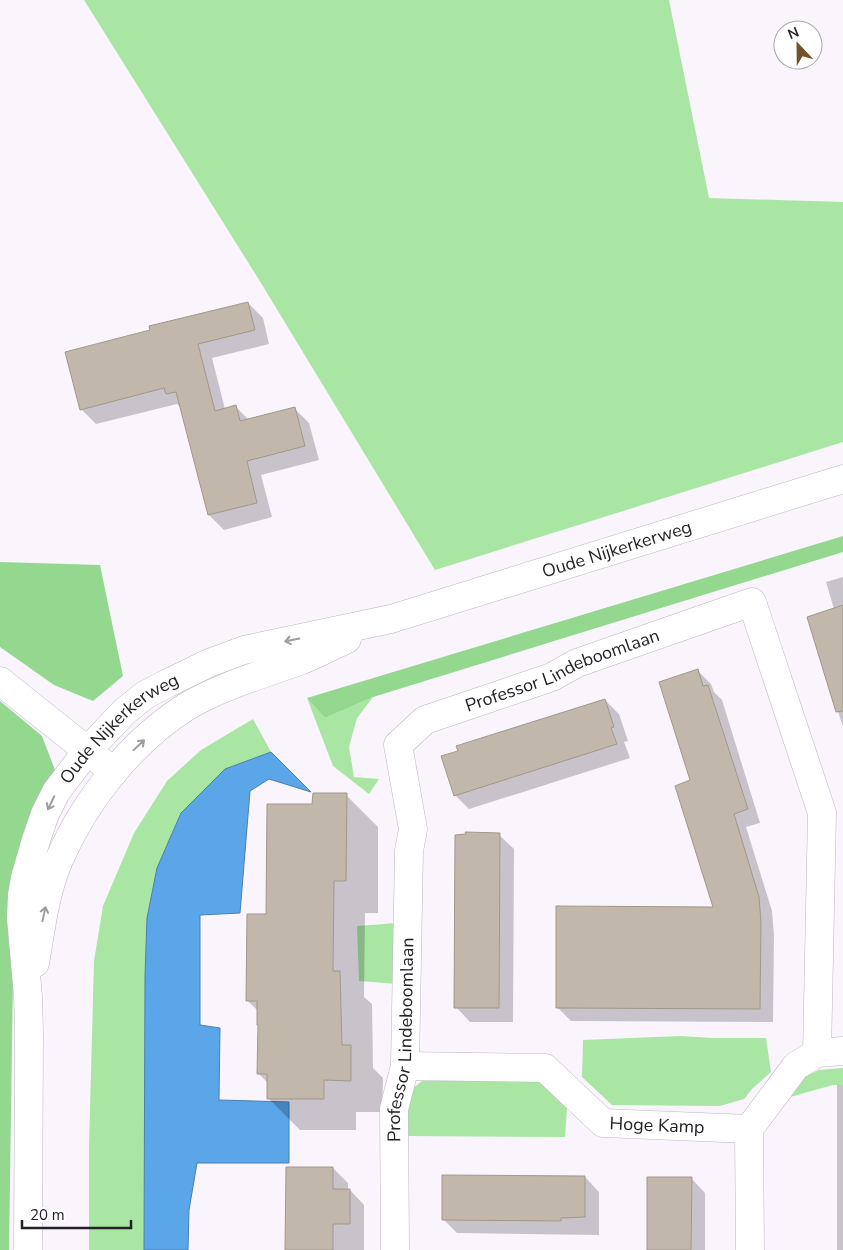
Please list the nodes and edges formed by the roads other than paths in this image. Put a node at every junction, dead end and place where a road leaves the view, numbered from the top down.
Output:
1 (843, 479) edge
2 (391, 618) junction
3 (0, 681) edge
4 (87, 751) junction
5 (114, 772) junction
6 (28, 996) junction
7 (830, 1052) edge
8 (405, 1066) junction
9 (750, 1129) junction
10 (28, 1250) edge
11 (395, 1250) edge
12 (750, 1250) edge

1 - 2 street, Oude Nijkerkerweg
2 -> 4 street, Oude Nijkerkerweg
5 -> 2 street, Oude Nijkerkerweg
3 - 4 street
4 - 5 street
4 -> 6 street, Oude Nijkerkerweg
6 -> 5 street, Oude Nijkerkerweg
6 - 10 street, Oude Nijkerkerweg
7 - 8 street, Professor Lindeboomlaan
7 - 9 street
8 - 9 street, Hoge Kamp
8 - 11 street, Professor Lindeboomlaan
9 - 12 street

